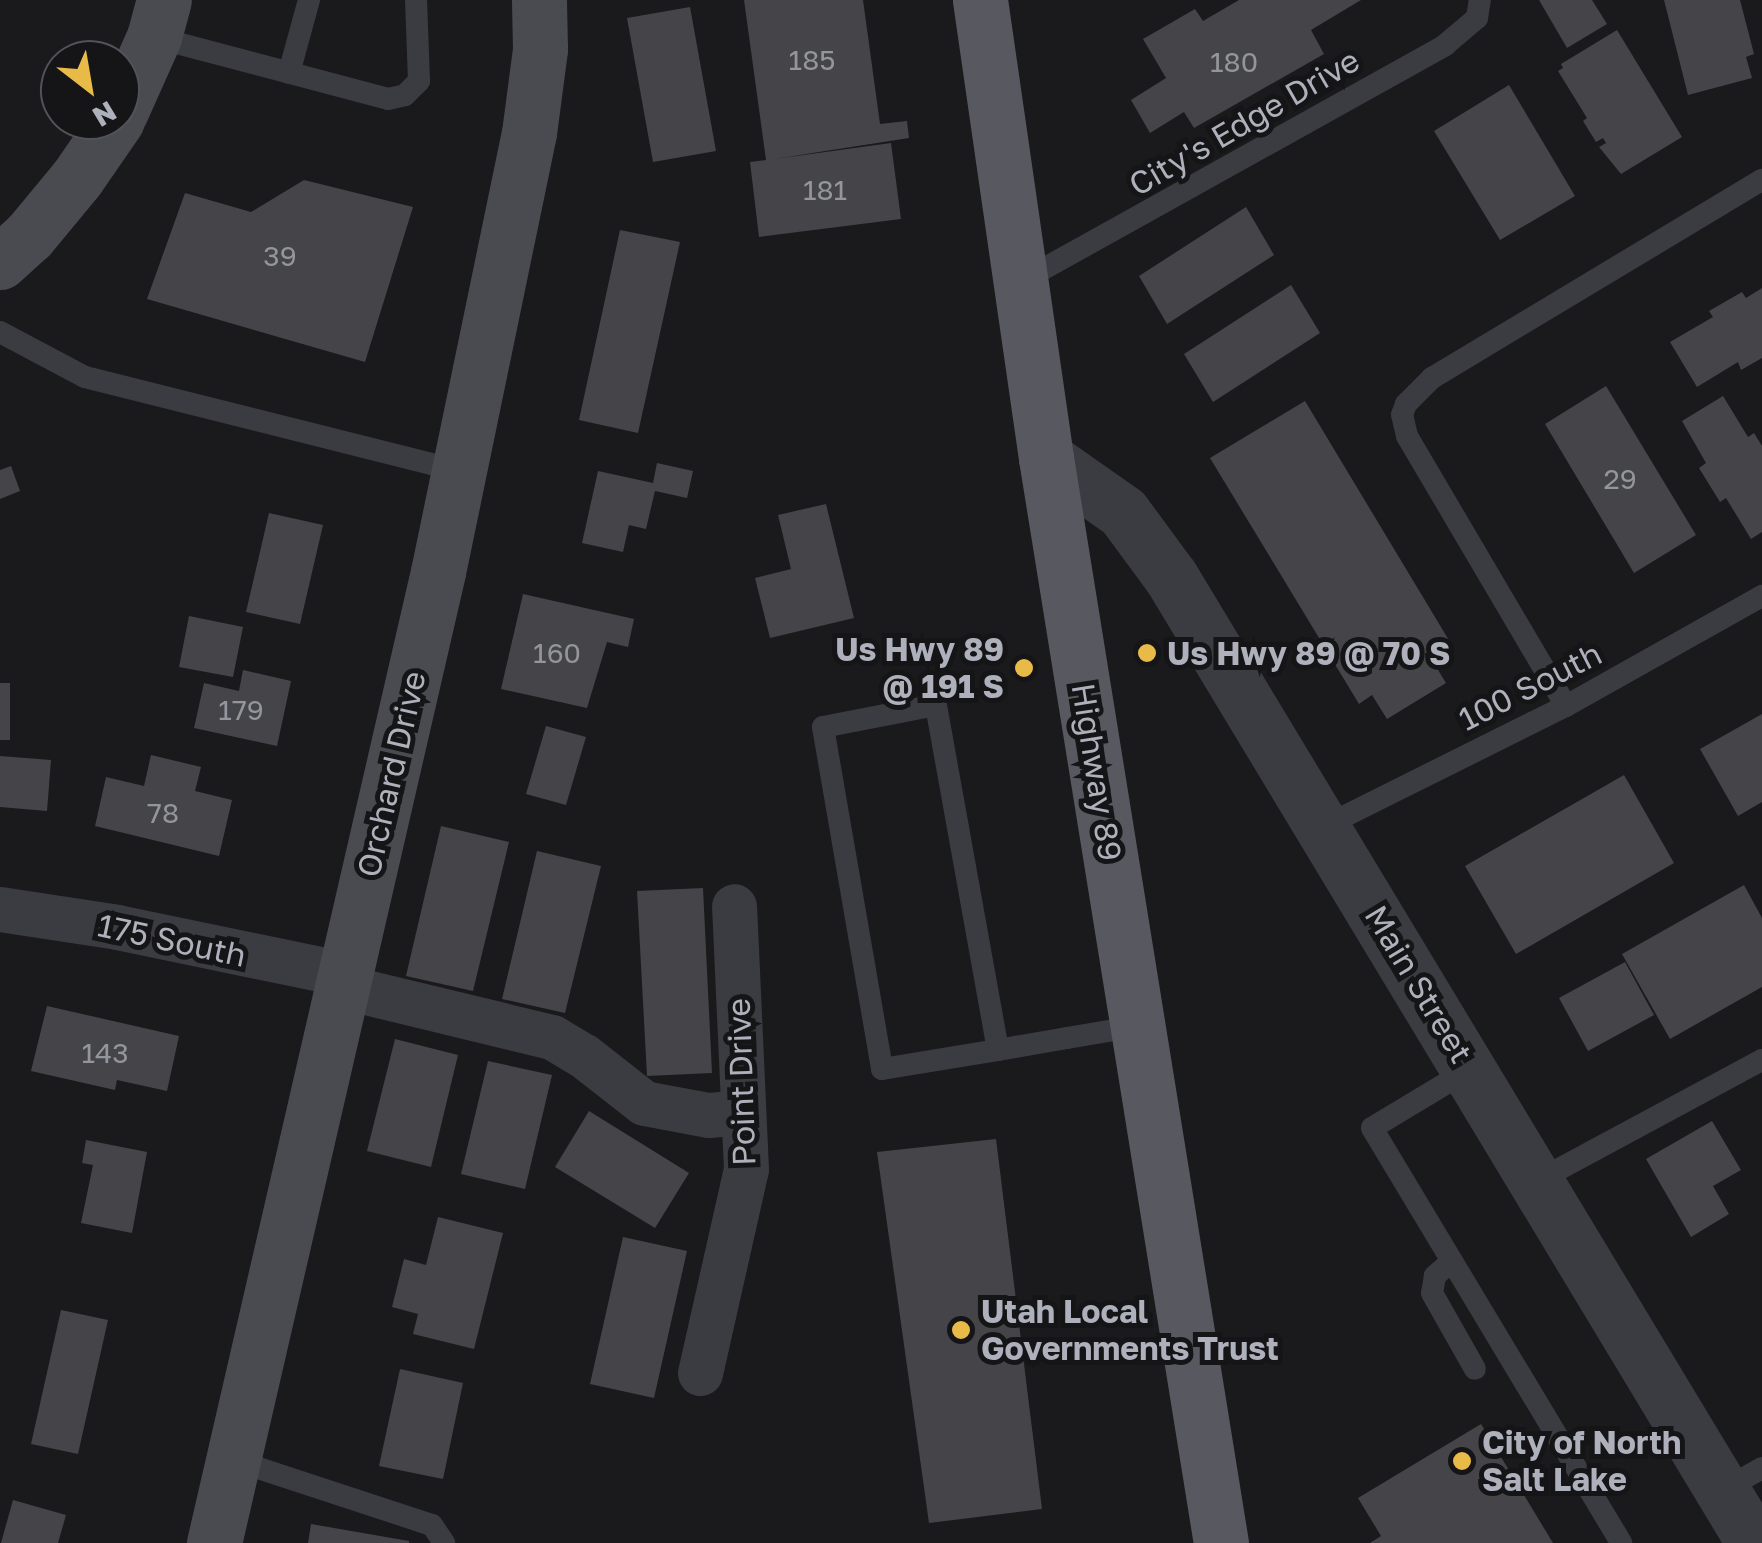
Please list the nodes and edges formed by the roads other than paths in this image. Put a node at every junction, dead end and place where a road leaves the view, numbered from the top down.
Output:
1 (309, 0) edge
2 (416, 0) edge
3 (540, 0) edge
4 (980, 0) edge
5 (1480, 0) edge
6 (159, 18) edge
7 (140, 64) edge
8 (289, 73) junction
9 (103, 140) edge
10 (1762, 180) edge
11 (0, 262) edge
12 (1020, 282) junction
13 (0, 332) edge
14 (1046, 458) junction
15 (458, 470) junction
16 (1762, 596) edge
17 (1566, 706) junction
18 (1324, 826) junction
19 (734, 906) dead end
20 (0, 909) edge
21 (342, 980) junction
22 (1138, 1026) junction
23 (998, 1050) junction
24 (1762, 1060) edge
25 (1470, 1069) junction
26 (742, 1112) junction
27 (1537, 1180) junction
28 (1452, 1261) junction
29 (1474, 1370) dead end
30 (700, 1373) dead end
31 (234, 1460) junction
32 (1742, 1479) edge
33 (214, 1543) edge
34 (444, 1543) edge
35 (1221, 1543) edge
36 (1622, 1543) edge
37 (1754, 1543) edge

1 - 8 lane
2 - 8 lane
3 - 15 main road, Orchard Drive
4 - 12 main road, Highway 89
5 - 12 lane, City's Edge Drive
6 - 7 main road
6 - 8 lane
9 - 11 main road
10 - 17 lane
12 - 14 main road, Highway 89
13 - 15 lane
14 - 18 street, Main Street
14 - 22 main road, Highway 89
15 - 21 main road, Orchard Drive
16 - 17 lane, 100 South
17 - 18 lane, 100 South
18 - 25 street, Main Street
19 - 26 street, Point Drive
20 - 21 street, 175 South
21 - 26 street, 175 South
21 - 31 main road, Orchard Drive
22 - 23 lane
22 - 35 main road, Highway 89
23 - 23 lane
24 - 27 lane
25 - 27 street, Main Street
25 - 28 lane
26 - 30 street, Point Drive
27 - 32 street, Main Street
28 - 29 lane
28 - 36 lane
31 - 33 main road, Orchard Drive
31 - 34 lane
32 - 37 street, Main Street

